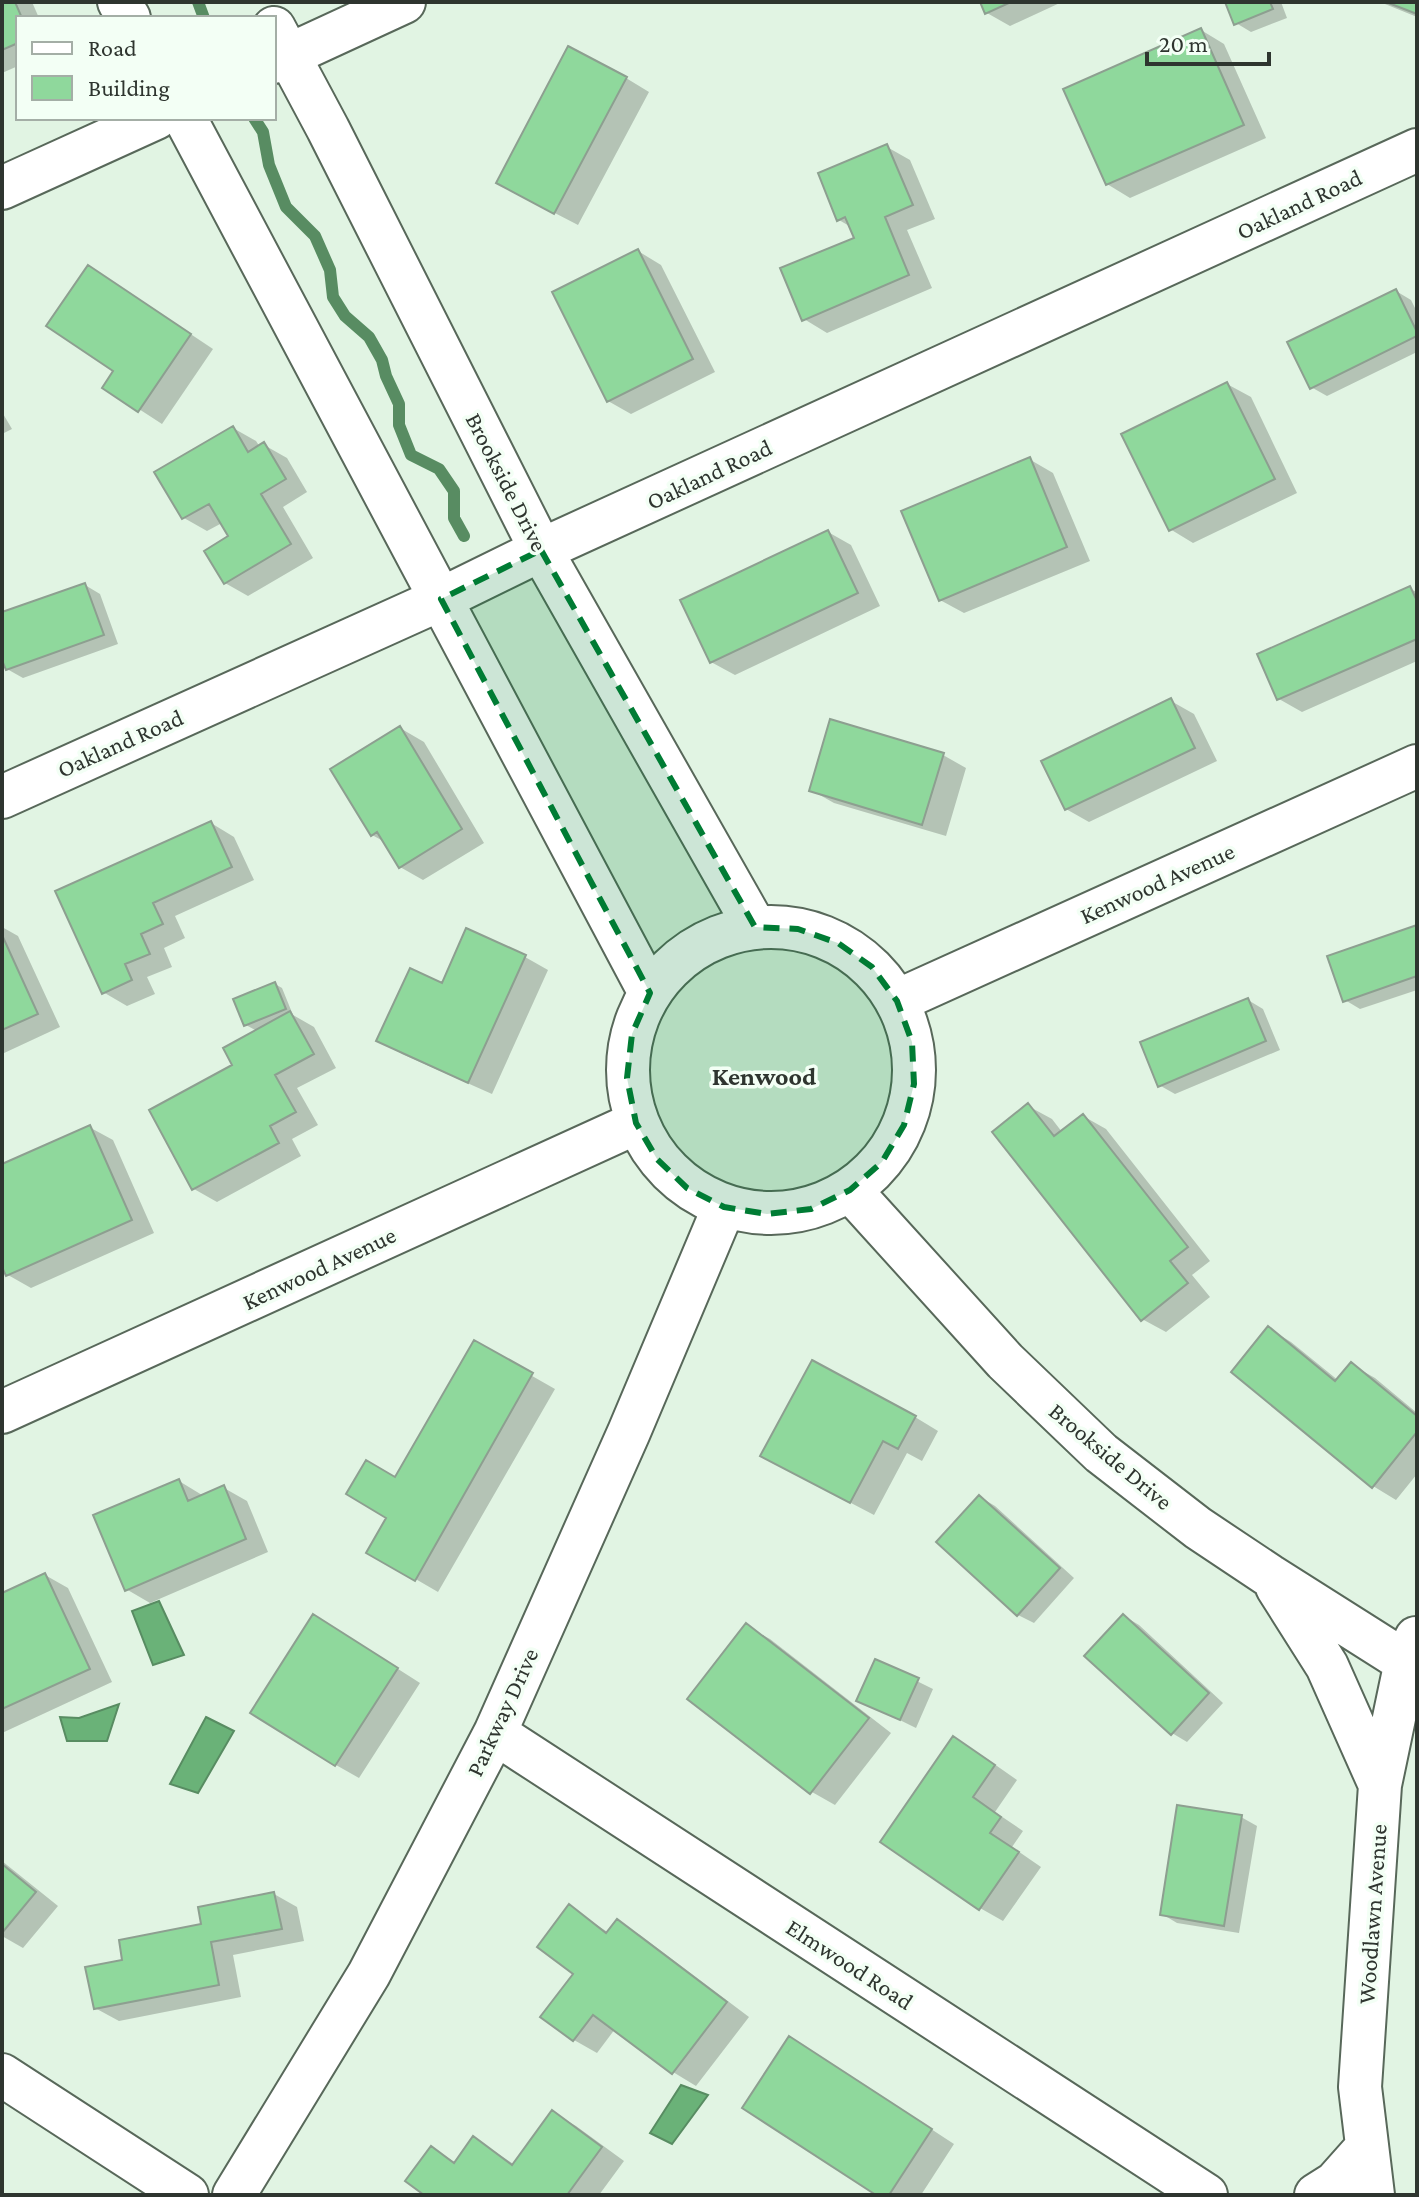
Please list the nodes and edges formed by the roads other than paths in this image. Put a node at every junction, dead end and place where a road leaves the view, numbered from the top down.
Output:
1 (404, 2) edge
2 (279, 48) edge
3 (152, 120) edge
4 (186, 120) edge
5 (1417, 150) edge
6 (2, 188) edge
7 (541, 550) junction
8 (441, 599) junction
9 (1417, 766) edge
10 (2, 797) edge
11 (755, 927) junction
12 (650, 993) junction
13 (897, 1001) junction
14 (636, 1123) junction
15 (850, 1190) junction
16 (724, 1207) junction
17 (2, 1412) edge
18 (1270, 1576) junction
19 (1413, 1656) edge
20 (495, 1733) junction
21 (1380, 1785) junction
22 (2, 2075) edge
23 (1367, 2147) junction
24 (187, 2195) edge
25 (234, 2195) edge
26 (1206, 2195) edge
27 (1316, 2195) edge
28 (1373, 2195) edge

1 - 2 street
2 - 7 street, Brookside Drive
3 - 6 street
4 - 8 street
5 - 7 street, Oakland Road
7 - 8 street, Oakland Road
7 - 11 street, Brookside Drive
8 - 10 street, Oakland Road
8 - 12 street
9 - 13 street, Kenwood Avenue
11 - 12 street
11 - 13 street
12 - 14 street
13 - 15 street
14 - 16 street
14 - 17 street, Kenwood Avenue
15 - 16 street
15 - 18 street, Brookside Drive
16 - 20 street, Parkway Drive
18 - 19 street, Brookside Drive
18 - 21 street
19 - 21 street, Woodlawn Avenue
20 - 25 street, Parkway Drive
20 - 26 street, Elmwood Road
21 - 23 street, Woodlawn Avenue
22 - 24 street
23 - 27 street
23 - 28 street, Woodlawn Avenue

